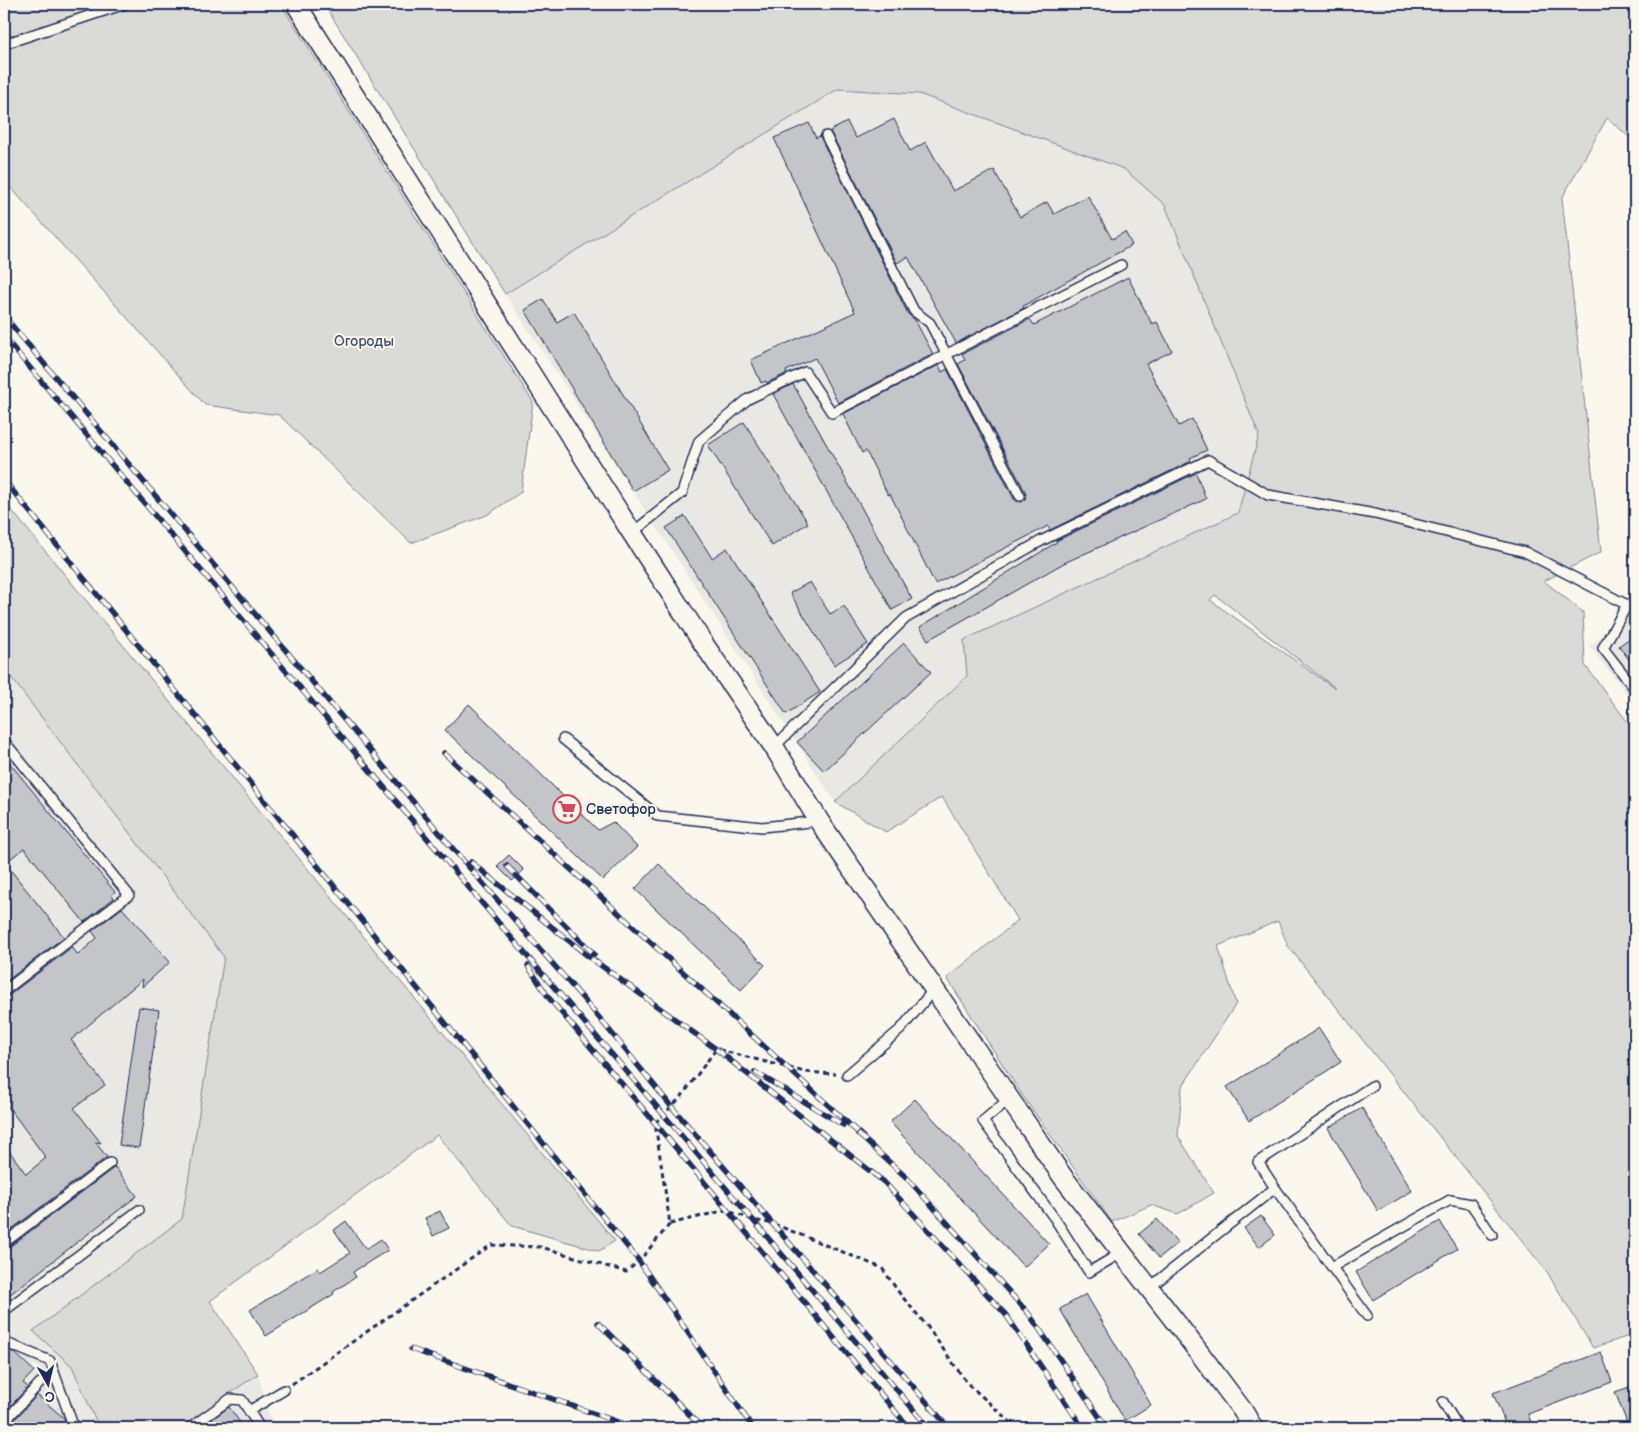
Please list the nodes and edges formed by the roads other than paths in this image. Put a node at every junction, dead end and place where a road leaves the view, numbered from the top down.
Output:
1 (125, 4) edge
2 (296, 4) edge
3 (4, 44) edge
4 (826, 136) dead end
5 (1121, 265) dead end
6 (948, 354) junction
7 (1020, 496) dead end
8 (632, 533) junction
9 (1631, 607) edge
10 (1635, 689) edge
11 (563, 739) dead end
12 (4, 741) edge
13 (774, 747) junction
14 (819, 821) junction
15 (934, 988) junction
16 (4, 991) edge
17 (847, 1075) road end
18 (1372, 1086) dead end
19 (1009, 1099) junction
20 (110, 1163) dead end
21 (1275, 1188) junction
22 (139, 1210) dead end
23 (1492, 1235) dead end
24 (4, 1243) edge
25 (1121, 1253) junction
26 (1332, 1267) junction
27 (1149, 1288) junction
28 (4, 1311) edge
29 (1368, 1316) dead end
30 (4, 1342) edge
31 (40, 1383) dead end
32 (284, 1390) road end
33 (1443, 1402) dead end
34 (249, 1411) junction
35 (4, 1422) edge
36 (74, 1428) edge
37 (190, 1428) edge
38 (260, 1428) edge
39 (1253, 1428) edge
40 (1459, 1428) edge

1 - 3 lane
2 - 8 street
4 - 6 lane
5 - 6 lane
6 - 7 lane
6 - 8 lane
8 - 13 street
9 - 10 lane
9 - 13 lane
11 - 14 lane
12 - 16 lane
13 - 14 street
14 - 15 street
15 - 17 lane
15 - 19 street
18 - 21 lane
19 - 25 street
19 - 25 lane
20 - 24 lane
21 - 26 lane
21 - 27 lane
22 - 28 lane
23 - 26 lane
25 - 27 street
26 - 29 lane
27 - 39 street
30 - 36 lane
31 - 35 lane
32 - 34 lane
33 - 40 lane
34 - 37 lane
34 - 38 lane

